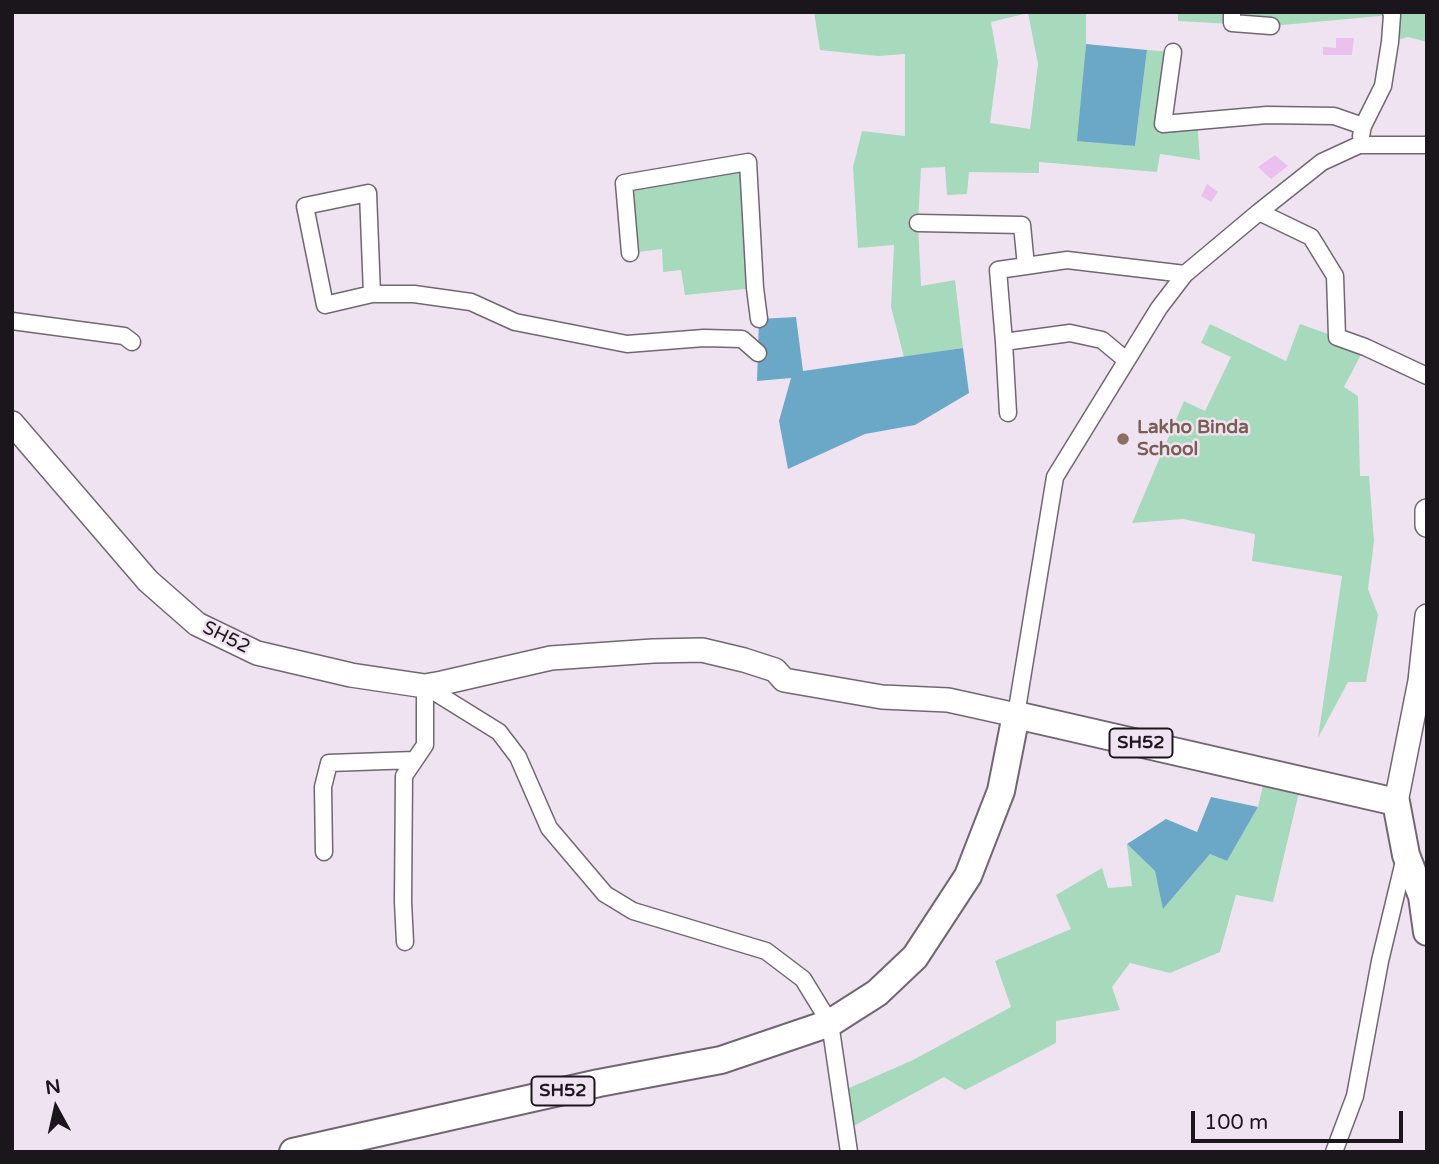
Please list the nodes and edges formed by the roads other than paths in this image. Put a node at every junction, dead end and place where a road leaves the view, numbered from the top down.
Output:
1 (1232, 12) edge
2 (1391, 12) edge
3 (1271, 26) dead end
4 (1173, 52) dead end
5 (1363, 126) junction
6 (1359, 145) junction
7 (1427, 145) edge
8 (1259, 212) junction
9 (918, 223) dead end
10 (630, 253) dead end
11 (1026, 266) junction
12 (1185, 274) junction
13 (372, 294) junction
14 (759, 320) dead end
15 (12, 321) edge
16 (132, 342) dead end
17 (1004, 342) junction
18 (758, 353) dead end
19 (1126, 360) junction
20 (1427, 376) edge
21 (1008, 413) dead end
22 (12, 423) edge
23 (1427, 512) edge
24 (1427, 525) edge
25 (1427, 616) edge
26 (425, 686) junction
27 (1016, 715) junction
28 (414, 760) junction
29 (1396, 802) junction
30 (324, 852) dead end
31 (1406, 855) junction
32 (1427, 932) edge
33 (405, 942) dead end
34 (830, 1023) junction
35 (293, 1152) edge
36 (849, 1152) edge
37 (1334, 1152) edge

1 - 3 street
2 - 5 street
4 - 5 street
5 - 6 street
6 - 7 street
6 - 8 street
8 - 12 street
8 - 20 street
9 - 11 street
10 - 14 street
11 - 12 street
11 - 17 street
12 - 19 street
13 - 13 street
13 - 18 street
15 - 16 street
17 - 19 street
17 - 21 street
19 - 27 street
22 - 26 street, SH52 / SH52
23 - 24 street
25 - 29 street
26 - 27 street, SH52 / SH52
26 - 28 street
26 - 34 street
27 - 29 main road, SH52 / SH52
27 - 34 main road, SH52 / SH52
28 - 30 street
28 - 33 street
29 - 31 main road
31 - 32 main road
31 - 37 street
34 - 35 main road, SH52 / SH52
34 - 36 street

